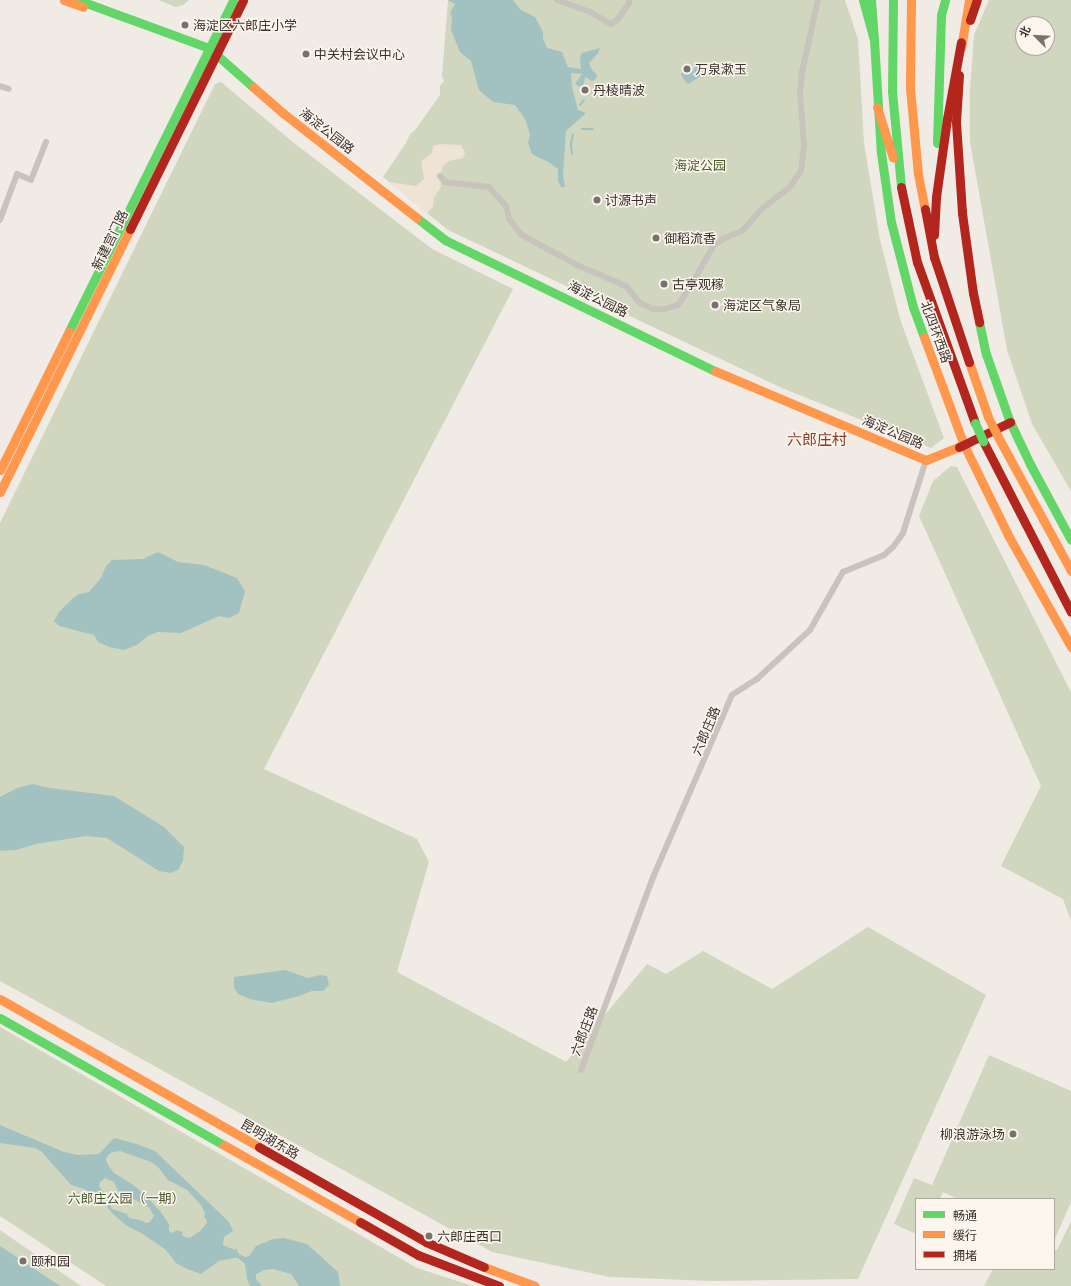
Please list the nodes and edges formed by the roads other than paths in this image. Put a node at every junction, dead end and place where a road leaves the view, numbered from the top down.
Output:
1 (64, 0) edge
2 (78, 0) edge
3 (233, 0) edge
4 (243, 0) edge
5 (557, 0) edge
6 (629, 0) edge
7 (818, 0) edge
8 (863, 0) edge
9 (893, 0) edge
10 (911, 0) edge
11 (945, 0) edge
12 (969, 0) edge
13 (977, 0) edge
14 (872, 1) edge
15 (874, 40) junction
16 (961, 42) junction
17 (211, 52) junction
18 (0, 86) edge
19 (9, 89) dead end
20 (877, 107) junction
21 (46, 142) dead end
22 (440, 176) dead end
23 (899, 179) junction
24 (936, 198) junction
25 (0, 220) edge
26 (934, 257) junction
27 (1010, 422) junction
28 (964, 446) junction
29 (926, 460) junction
30 (0, 470) edge
31 (0, 492) edge
32 (1067, 525) edge
33 (1071, 540) edge
34 (1071, 571) edge
35 (1071, 612) edge
36 (1071, 647) edge
37 (0, 999) edge
38 (0, 1018) edge
39 (581, 1070) dead end
40 (510, 1282) edge
41 (499, 1286) edge
42 (535, 1286) edge

1 - 17 main road
2 - 17 main road
3 - 17 main road, 新建宫门路
4 - 17 main road, 新建宫门路
5 - 6 street
7 - 22 street
8 - 15 main road, 北四环西路
9 - 23 main road, 北四环西路
10 - 26 main road, 北四环西路
11 - 24 main road
12 - 16 main road
13 - 16 main road
14 - 15 main road
15 - 20 main road, 北四环西路
16 - 24 main road
16 - 27 main road
17 - 29 main road, 海淀公园路
17 - 30 main road, 新建宫门路
17 - 31 main road, 新建宫门路
18 - 19 street
20 - 23 main road
20 - 28 main road, 北四环西路
21 - 25 street
23 - 35 main road, 北四环西路, bridge
24 - 26 main road
26 - 34 main road, 北四环西路, bridge
27 - 28 main road, 海淀公园路
27 - 32 main road
28 - 29 main road, 海淀公园路
28 - 36 main road, 北四环西路
29 - 39 street, 六郎庄路
32 - 33 main road
37 - 40 main road, 昆明湖东路
38 - 41 main road
40 - 42 main road, 昆明湖东路

